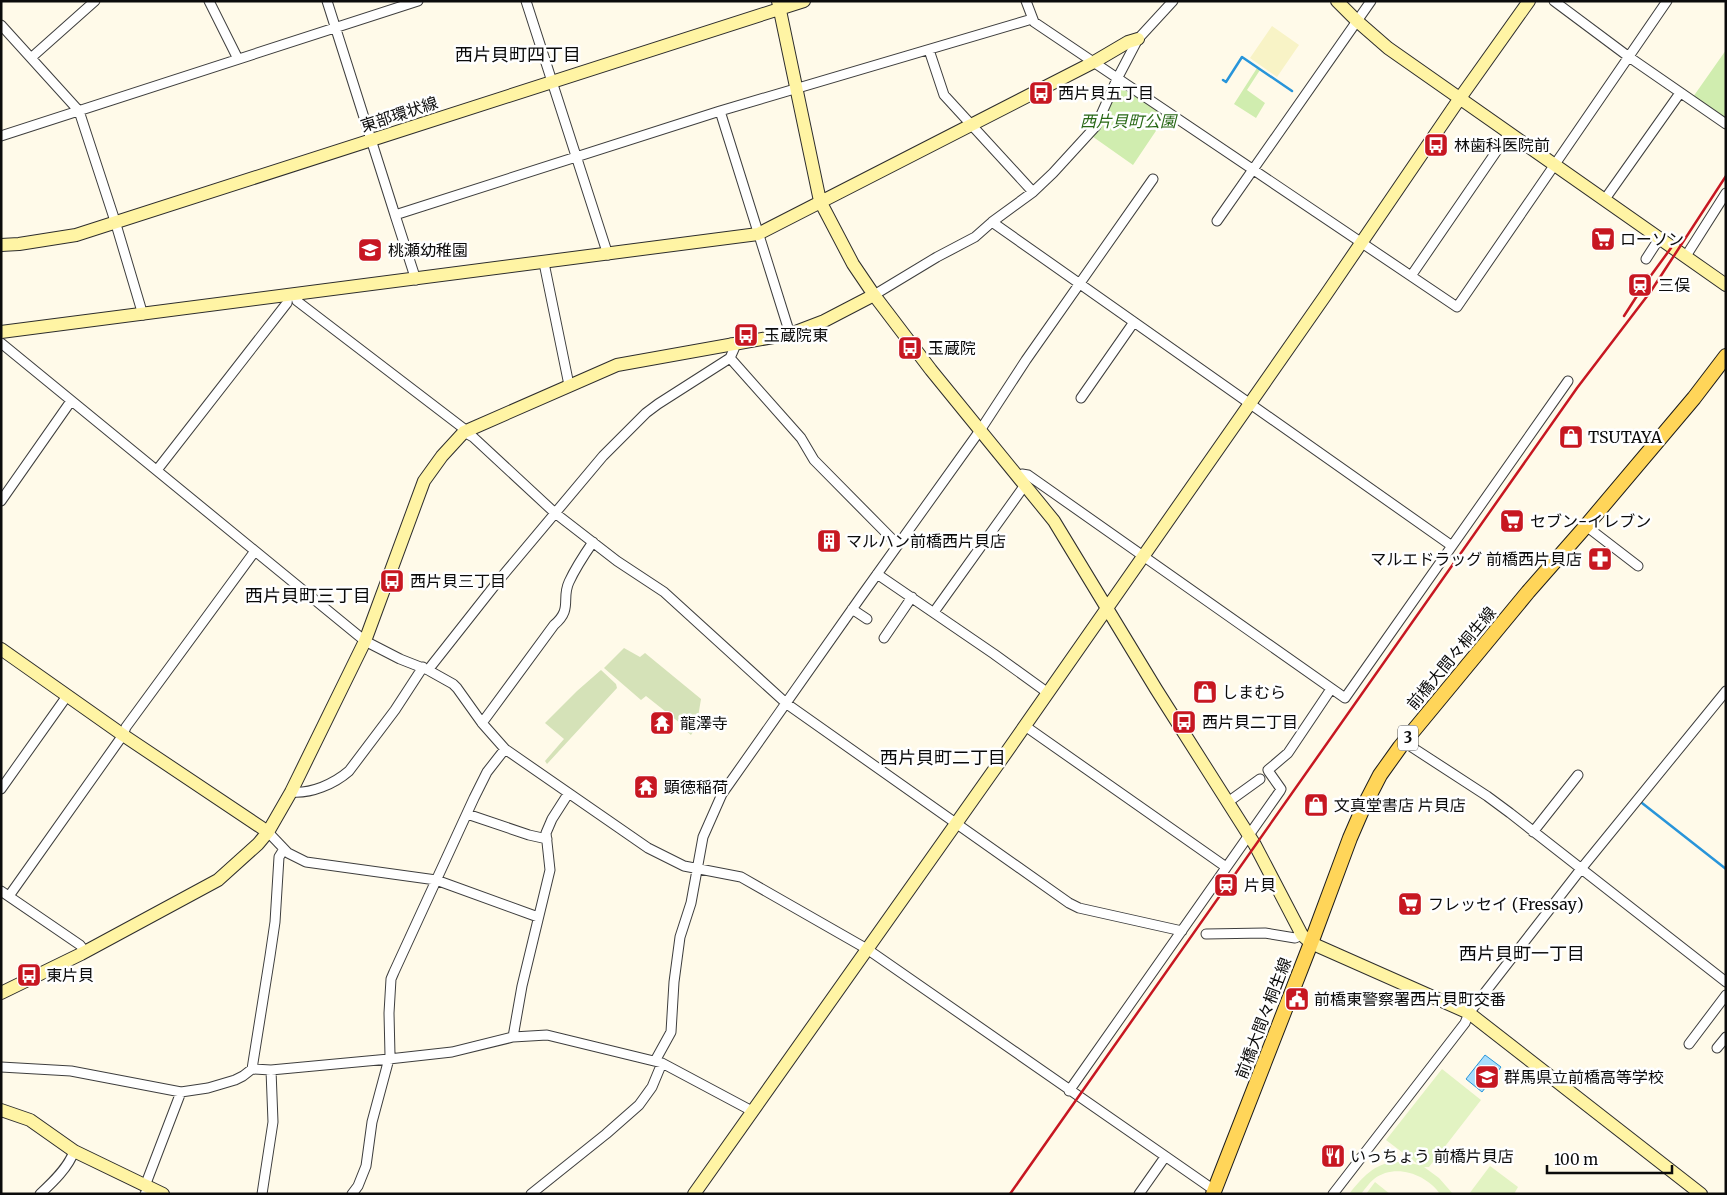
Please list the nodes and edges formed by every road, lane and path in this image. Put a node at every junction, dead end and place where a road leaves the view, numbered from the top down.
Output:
1 (95, 1) edge
2 (208, 1) edge
3 (328, 1) edge
4 (418, 1) edge
5 (526, 1) edge
6 (804, 1) edge
7 (1026, 1) edge
8 (1173, 1) edge
9 (1337, 1) edge
10 (1371, 1) edge
11 (1529, 1) edge
12 (1554, 1) edge
13 (1667, 1) edge
14 (779, 5) edge
15 (1032, 19) junction
16 (1357, 21) junction
17 (1, 25) edge
18 (336, 28) junction
19 (1138, 39) junction
20 (929, 50) junction
21 (32, 57) junction
22 (1629, 57) junction
23 (238, 59) junction
24 (1094, 62) junction
25 (1117, 79) junction
26 (552, 82) junction
27 (796, 88) junction
28 (1680, 93) junction
29 (1460, 98) junction
30 (79, 111) junction
31 (720, 111) junction
32 (1726, 124) edge
33 (972, 126) junction
34 (1509, 133) junction
35 (1, 136) edge
36 (370, 140) junction
37 (576, 157) junction
38 (1555, 166) junction
39 (1253, 169) junction
40 (1153, 179) dead end
41 (1033, 192) junction
42 (1726, 193) edge
43 (1605, 199) junction
44 (820, 201) junction
45 (395, 214) junction
46 (1217, 221) dead end
47 (115, 222) junction
48 (992, 222) junction
49 (758, 234) junction
50 (1362, 242) junction
51 (1657, 242) dead end
52 (1, 245) edge
53 (608, 255) junction
54 (1686, 256) junction
55 (1646, 259) dead end
56 (544, 263) junction
57 (1411, 276) junction
58 (416, 280) junction
59 (1080, 284) junction
60 (1726, 285) edge
61 (291, 295) junction
62 (874, 295) junction
63 (143, 315) junction
64 (1134, 322) junction
65 (1, 332) edge
66 (790, 334) junction
67 (1, 343) edge
68 (731, 343) junction
69 (1726, 356) edge
70 (730, 358) junction
71 (1568, 382) dead end
72 (569, 385) junction
73 (1081, 398) dead end
74 (71, 401) junction
75 (1250, 404) junction
76 (981, 429) junction
77 (464, 432) junction
78 (157, 470) junction
79 (1021, 481) junction
80 (1, 501) edge
81 (554, 513) junction
82 (1586, 526) junction
83 (593, 542) junction
84 (898, 545) junction
85 (1452, 546) junction
86 (255, 550) junction
87 (1143, 557) junction
88 (1638, 566) dead end
89 (877, 574) junction
90 (912, 598) junction
91 (1107, 607) junction
92 (852, 609) junction
93 (934, 612) junction
94 (867, 619) dead end
95 (884, 638) dead end
96 (365, 641) junction
97 (1, 649) edge
98 (426, 668) junction
99 (1331, 690) junction
100 (1726, 691) edge
101 (1048, 693) junction
102 (67, 696) junction
103 (787, 704) junction
104 (482, 723) junction
105 (1025, 726) junction
106 (123, 734) junction
107 (1404, 742) junction
108 (505, 749) junction
109 (1578, 775) dead end
110 (1260, 780) dead end
111 (1, 789) edge
112 (291, 792) junction
113 (568, 794) junction
114 (1228, 802) junction
115 (467, 814) junction
116 (955, 824) junction
117 (268, 832) junction
118 (1533, 832) junction
119 (1248, 836) junction
120 (546, 839) junction
121 (284, 849) junction
122 (1226, 867) junction
123 (697, 868) junction
124 (1581, 869) junction
125 (436, 880) junction
126 (5, 894) edge
127 (538, 918) junction
128 (1182, 931) junction
129 (1206, 934) dead end
130 (1307, 939) junction
131 (867, 949) junction
132 (81, 954) junction
133 (1726, 982) edge
134 (1, 993) edge
135 (1726, 995) edge
136 (1469, 1013) junction
137 (1726, 1036) edge
138 (513, 1037) junction
139 (1689, 1044) dead end
140 (1717, 1048) dead end
141 (389, 1059) junction
142 (659, 1062) junction
143 (1, 1067) edge
144 (252, 1069) junction
145 (271, 1070) junction
146 (1069, 1091) junction
147 (181, 1092) junction
148 (1, 1110) edge
149 (752, 1111) junction
150 (74, 1151) junction
151 (1165, 1157) junction
152 (145, 1190) edge
153 (1213, 1192) edge
154 (1695, 1192) edge
155 (40, 1194) edge
156 (163, 1194) edge
157 (262, 1194) edge
158 (352, 1194) edge
159 (531, 1194) edge
160 (694, 1194) edge
161 (1139, 1194) edge
162 (1333, 1194) edge

1 - 21 street
2 - 23 street
3 - 18 street
4 - 18 street
5 - 26 street
6 - 14 street, 東部環状線
7 - 15 street
8 - 19 street
9 - 16 street
10 - 16 street
11 - 29 street
12 - 22 street
13 - 22 street
14 - 26 street, 東部環状線
14 - 27 street
15 - 20 street
15 - 24 street
16 - 29 street
16 - 39 street
17 - 21 street
18 - 23 street
18 - 36 street
19 - 24 street
19 - 25 street
20 - 27 street
20 - 33 street
21 - 30 street
22 - 28 street
22 - 38 street
23 - 30 street
24 - 25 street
24 - 33 street
25 - 39 street
25 - 41 street
26 - 36 street, 東部環状線
26 - 37 street
27 - 31 street
27 - 44 street
28 - 32 street
28 - 43 street
29 - 34 street
29 - 50 street
30 - 35 street
30 - 47 street
31 - 37 street
31 - 49 street
33 - 41 street
33 - 44 street
34 - 38 street
34 - 57 street
36 - 45 street
36 - 47 street, 東部環状線
37 - 45 street
37 - 53 street
38 - 43 street
38 - 57 street
39 - 46 street
39 - 50 street
40 - 59 street
41 - 48 street
42 - 54 street
43 - 54 street
44 - 49 street
44 - 62 street
45 - 58 street
47 - 52 street, 東部環状線
47 - 63 street
48 - 59 street
48 - 62 street
49 - 53 street
49 - 66 street
50 - 57 street
50 - 75 street
51 - 55 street
53 - 56 street
54 - 60 street
56 - 58 street
56 - 72 street
58 - 61 street
59 - 64 street
59 - 76 street
61 - 63 street
61 - 77 street
61 - 78 street
62 - 66 street
62 - 76 street
63 - 65 street
64 - 73 street
64 - 75 street
66 - 68 street
67 - 74 street
68 - 70 street
68 - 72 street
69 - 82 main road, 前橋大間々桐生線 / 3
70 - 81 street
70 - 84 street
71 - 85 street
72 - 77 street
74 - 78 street
74 - 80 street
75 - 85 street
75 - 87 street
76 - 79 street
76 - 84 street
77 - 81 street
77 - 96 street
78 - 86 street
79 - 87 street
79 - 91 street
79 - 93 street
81 - 83 street
81 - 98 street
82 - 88 street
82 - 107 main road, 前橋大間々桐生線 / 3
83 - 103 street
83 - 104 street
84 - 89 street
85 - 99 street
86 - 96 street
86 - 106 street
87 - 91 street
87 - 99 street
89 - 90 street
89 - 92 street
90 - 93 street
90 - 95 street
91 - 101 street
91 - 114 street
92 - 94 street
92 - 103 street
93 - 101 street
96 - 98 street
96 - 112 street
97 - 102 street
98 - 104 street
98 - 112 street
99 - 119 street
100 - 124 street
101 - 105 street
102 - 106 street
102 - 111 street
103 - 116 street
103 - 123 street
104 - 108 street
105 - 116 street
105 - 122 street
106 - 117 street
106 - 126 street
107 - 118 street
107 - 130 main road, 前橋大間々桐生線 / 3
108 - 113 street
108 - 115 street
109 - 118 street
110 - 114 street
112 - 117 street
113 - 120 street
113 - 123 street
114 - 119 street
115 - 120 street
115 - 125 street
116 - 128 street
116 - 131 street
117 - 121 street
117 - 132 street
118 - 124 street
119 - 122 street
119 - 130 street
120 - 127 street
121 - 125 street
121 - 144 street
122 - 128 street
123 - 131 street
123 - 142 street
124 - 133 street
124 - 136 street
125 - 127 street
125 - 141 street
126 - 132 street
127 - 138 street
128 - 146 street
129 - 130 street
130 - 136 street
130 - 153 main road, 前橋大間々桐生線 / 3
131 - 146 street
131 - 149 street
132 - 134 street
135 - 139 street
136 - 154 street
136 - 162 street
137 - 140 street
138 - 141 street
138 - 142 street
141 - 145 street
141 - 158 street
142 - 149 street
142 - 159 street
143 - 147 street
144 - 145 street
144 - 147 street
145 - 157 street
146 - 151 street
147 - 152 street
148 - 150 street
149 - 160 street
150 - 152 street
150 - 155 street
151 - 153 street
151 - 161 street
152 - 156 street

